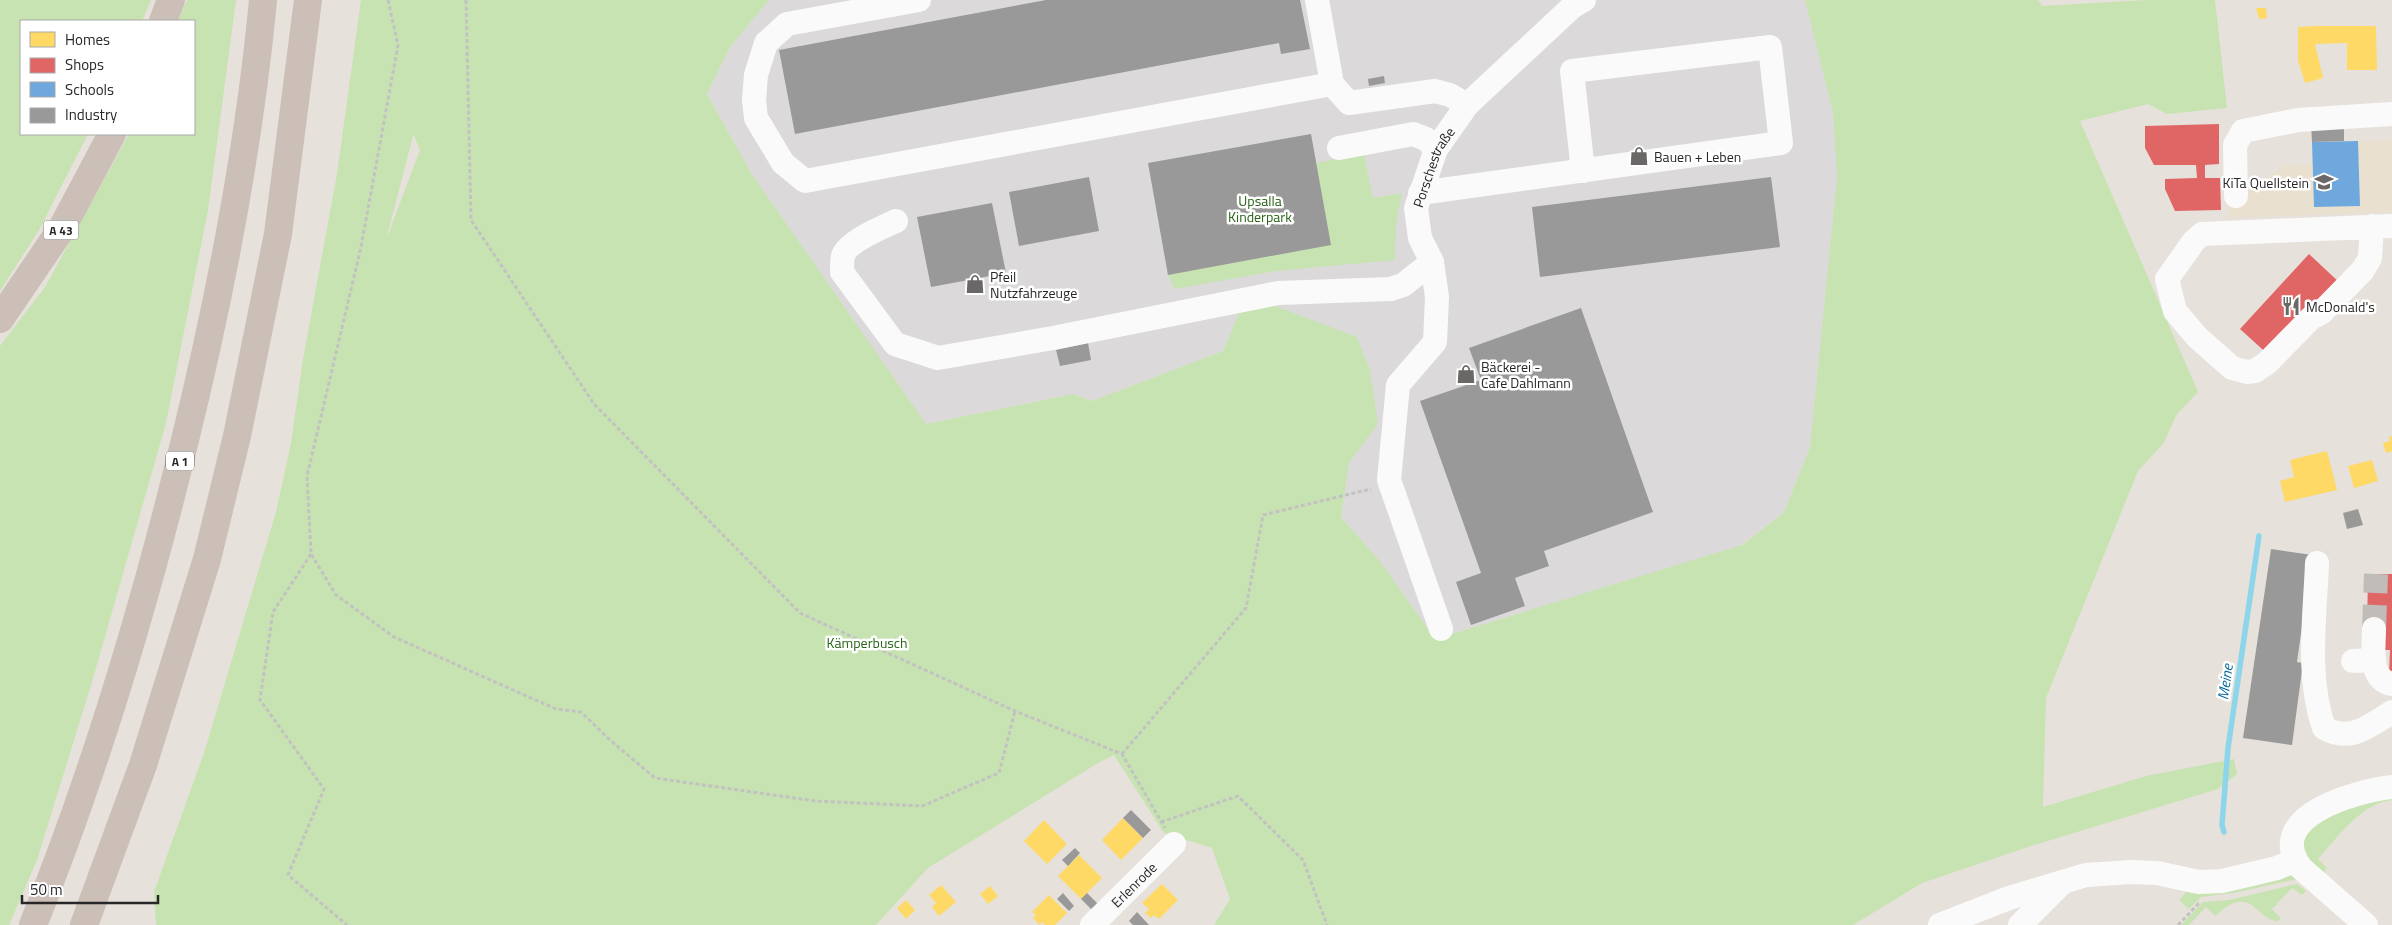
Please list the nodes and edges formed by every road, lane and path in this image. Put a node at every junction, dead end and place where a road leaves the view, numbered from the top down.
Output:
1 (171, 0) edge
2 (263, 0) edge
3 (308, 0) edge
4 (388, 0) edge
5 (466, 0) edge
6 (919, 0) edge
7 (1317, 0) edge
8 (1584, 0) edge
9 (163, 20) edge
10 (1332, 84) junction
11 (1467, 105) junction
12 (2392, 114) edge
13 (111, 135) edge
14 (1339, 148) dead end
15 (1436, 149) junction
16 (1584, 171) junction
17 (1420, 193) junction
18 (2236, 196) dead end
19 (896, 221) dead end
20 (2382, 226) edge
21 (1432, 262) junction
22 (0, 319) edge
23 (1391, 484) junction
24 (311, 554) junction
25 (2317, 563) dead end
26 (1441, 629) dead end
27 (2374, 629) tunnel mouth
28 (2388, 684) edge
29 (1015, 711) junction
30 (2392, 712) edge
31 (1122, 754) junction
32 (2392, 787) edge
33 (1162, 822) junction
34 (1174, 844) joint
35 (113, 847) junction
36 (2294, 860) junction
37 (2063, 881) junction
38 (1945, 924) edge
39 (33, 925) edge
40 (84, 925) edge
41 (91, 925) edge
42 (347, 925) edge
43 (1092, 925) edge
44 (1327, 925) edge
45 (2020, 925) edge
46 (2366, 925) edge

1 - 9 highway
2 - 39 highway, A 1
3 - 35 highway
4 - 24 path
5 - 29 path
6 - 10 street
7 - 10 street
8 - 11 street, Porschestraße
10 - 11 street
11 - 15 street, Porschestraße
12 - 18 street
13 - 22 highway, A 43
14 - 15 street
15 - 17 street, Porschestraße
16 - 16 street
16 - 17 street
17 - 21 street, Porschestraße
19 - 21 street
20 - 20 street
21 - 23 street, Porschestraße
23 - 26 street, Porschestraße
23 - 31 path
24 - 29 path
24 - 42 path
25 - 30 street
27 - 28 street
29 - 31 path
31 - 33 path
32 - 36 street
33 - 34 path
33 - 44 path
34 - 43 street, Erlenrode
35 - 40 highway
35 - 41 highway
36 - 37 street
36 - 46 street
37 - 38 street
37 - 45 street

